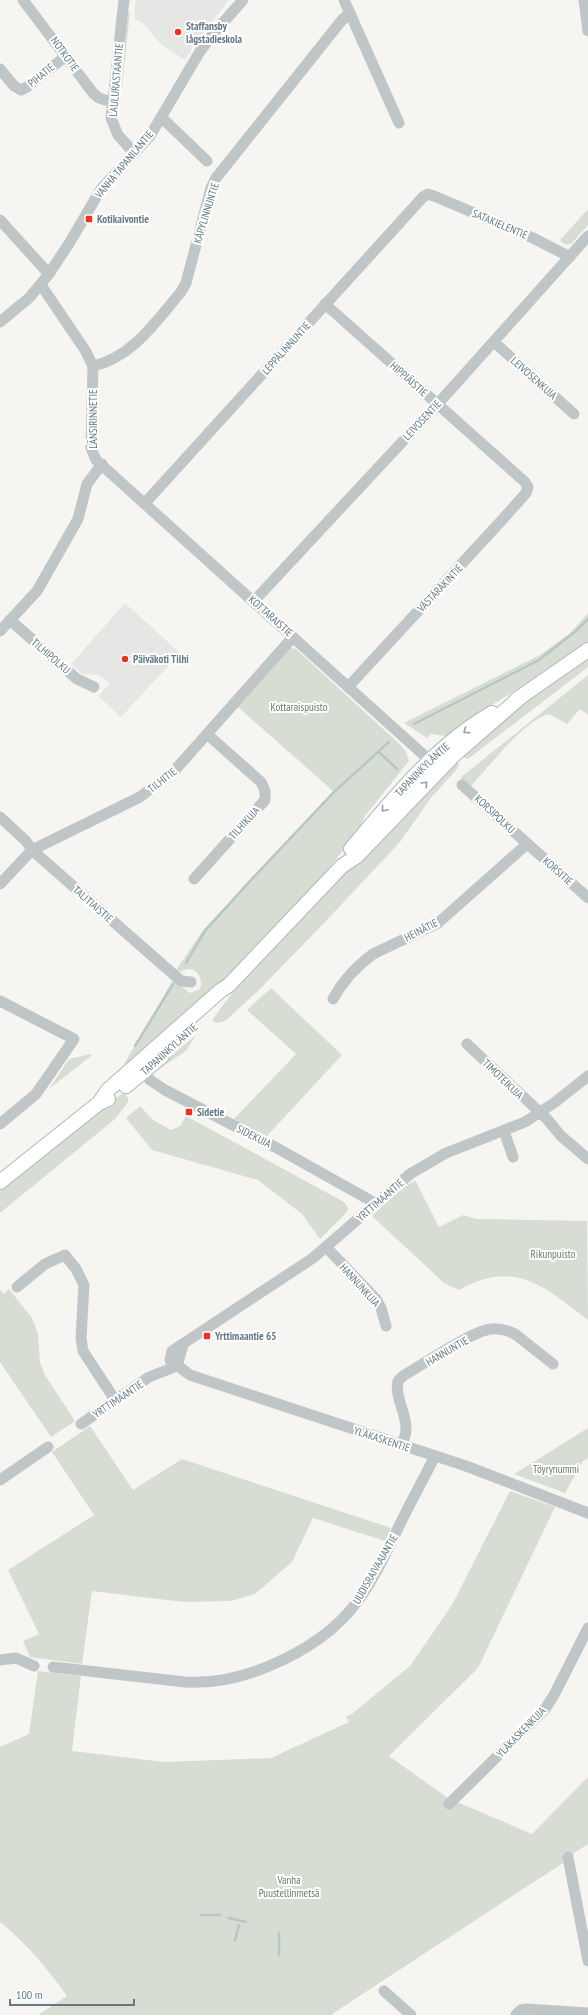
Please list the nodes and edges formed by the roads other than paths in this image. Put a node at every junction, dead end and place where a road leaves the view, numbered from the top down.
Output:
1 (22, 0) edge
2 (124, 0) edge
3 (243, 0) edge
4 (344, 0) edge
5 (584, 0) edge
6 (350, 13) junction
7 (588, 30) edge
8 (66, 56) junction
9 (0, 69) edge
10 (112, 102) junction
11 (162, 117) junction
12 (399, 123) dead end
13 (134, 152) junction
14 (207, 161) dead end
15 (428, 194) joint
16 (0, 220) edge
17 (588, 236) edge
18 (570, 256) junction
19 (49, 274) junction
20 (41, 284) junction
21 (325, 304) junction
22 (0, 322) edge
23 (494, 342) junction
24 (93, 366) junction
25 (437, 404) junction
26 (574, 414) dead end
27 (102, 464) junction
28 (528, 487) joint
29 (145, 503) junction
30 (254, 601) junction
31 (10, 620) junction
32 (0, 631) edge
33 (293, 636) junction
34 (588, 650) edge
35 (94, 687) dead end
36 (348, 687) junction
37 (207, 734) junction
38 (435, 764) junction
39 (462, 785) dead end
40 (0, 817) edge
41 (527, 844) junction
42 (32, 850) junction
43 (194, 879) dead end
44 (0, 884) edge
45 (588, 898) edge
46 (191, 982) dead end
47 (333, 999) dead end
48 (0, 1001) edge
49 (467, 1044) dead end
50 (140, 1070) junction
51 (588, 1076) edge
52 (540, 1114) junction
53 (0, 1124) edge
54 (504, 1131) junction
55 (513, 1157) dead end
56 (588, 1159) edge
57 (0, 1182) edge
58 (375, 1203) junction
59 (326, 1247) junction
60 (17, 1287) dead end
61 (386, 1326) dead end
62 (553, 1364) dead end
63 (177, 1366) junction
64 (115, 1400) junction
65 (81, 1424) dead end
66 (402, 1445) junction
67 (48, 1447) dead end
68 (435, 1456) junction
69 (0, 1480) edge
70 (588, 1513) edge
71 (588, 1628) edge
72 (0, 1660) edge
73 (34, 1666) dead end
74 (53, 1667) dead end
75 (449, 1804) dead end
76 (568, 1857) dead end
77 (588, 1961) edge
78 (384, 1991) dead end
79 (588, 2012) edge
80 (411, 2015) edge
81 (516, 2015) edge

1 - 8 street, NOTKOTIE
2 - 10 street, LAULURASTAANTIE
3 - 11 street, VANHA TAPANILANTIE
4 - 6 street
5 - 7 street
6 - 12 street
6 - 24 street, KÄPYLINNUNTIE
8 - 9 street, PIHATIE
8 - 10 street, NOTKOTIE
10 - 13 street, LAULURASTAANTIE
11 - 13 street, VANHA TAPANILANTIE
11 - 14 street
13 - 19 street, VANHA TAPANILANTIE
15 - 18 street, SATAKIELENTIE
15 - 21 street, LEPPÄLINNUNTIE
16 - 19 street
17 - 18 street, LEIVOSENTIE
18 - 23 street, LEIVOSENTIE
19 - 20 street, VANHA TAPANILANTIE
20 - 22 street, VANHA TAPANILANTIE
20 - 24 street, LÄNSIRINNETIE
21 - 25 street, HIPPIÄISTIE
21 - 29 street, LEPPÄLINNUNTIE
23 - 25 street, LEIVOSENTIE
23 - 26 street, LEIVOSENKUJA
24 - 27 street, LÄNSIRINNETIE
25 - 28 street, HIPPIÄISTIE
25 - 30 street, LEIVOSENTIE
27 - 29 street, KOTTARAISTIE
27 - 31 street, LÄNSIRINNETIE
28 - 36 street, VÄSTÄRÄKINTIE
29 - 30 street, KOTTARAISTIE
30 - 33 street, KOTTARAISTIE
31 - 32 street, LÄNSIRINNETIE
31 - 35 street, TILHIPOLKU
33 - 36 street, KOTTARAISTIE
33 - 37 street, TILHITIE
34 - 38 main road, TAPANINKYLÄNTIE
36 - 38 street, KOTTARAISTIE
37 - 42 street, TILHITIE
37 - 43 street, TILHIKUJA
38 - 50 main road, TAPANINKYLÄNTIE
39 - 41 street, KORSIPOLKU
40 - 42 street, TALITIAISTIE
41 - 45 street, KORSITIE
41 - 47 street, HEINÄTIE
42 - 44 street, TILHITIE
42 - 46 street, TALITIAISTIE
48 - 53 street
49 - 52 street, TIMOTEIKUJA
50 - 57 main road, TAPANINKYLÄNTIE
50 - 58 street, SIDEKUJA
51 - 52 street, YRTTIMAANTIE
52 - 54 street, YRTTIMAANTIE
52 - 56 street, TIMOTEIKUJA
54 - 55 street
54 - 58 street, YRTTIMAANTIE
58 - 59 street, YRTTIMAANTIE
59 - 61 street, HANNUNKUJA
59 - 63 street, YRTTIMAANTIE
60 - 64 street
62 - 66 street, HANNUNTIE
63 - 64 street, YRTTIMAANTIE
63 - 66 street, YLÄKASKENTIE
64 - 65 street, YRTTIMAANTIE
66 - 68 street, YLÄKASKENTIE
67 - 69 street
68 - 70 street, YLÄKASKENTIE
68 - 74 street, UUDISRAIVAAJANTIE
71 - 75 street, YLÄKASKENKUJA
72 - 73 street
76 - 77 street
78 - 80 street
79 - 81 street

